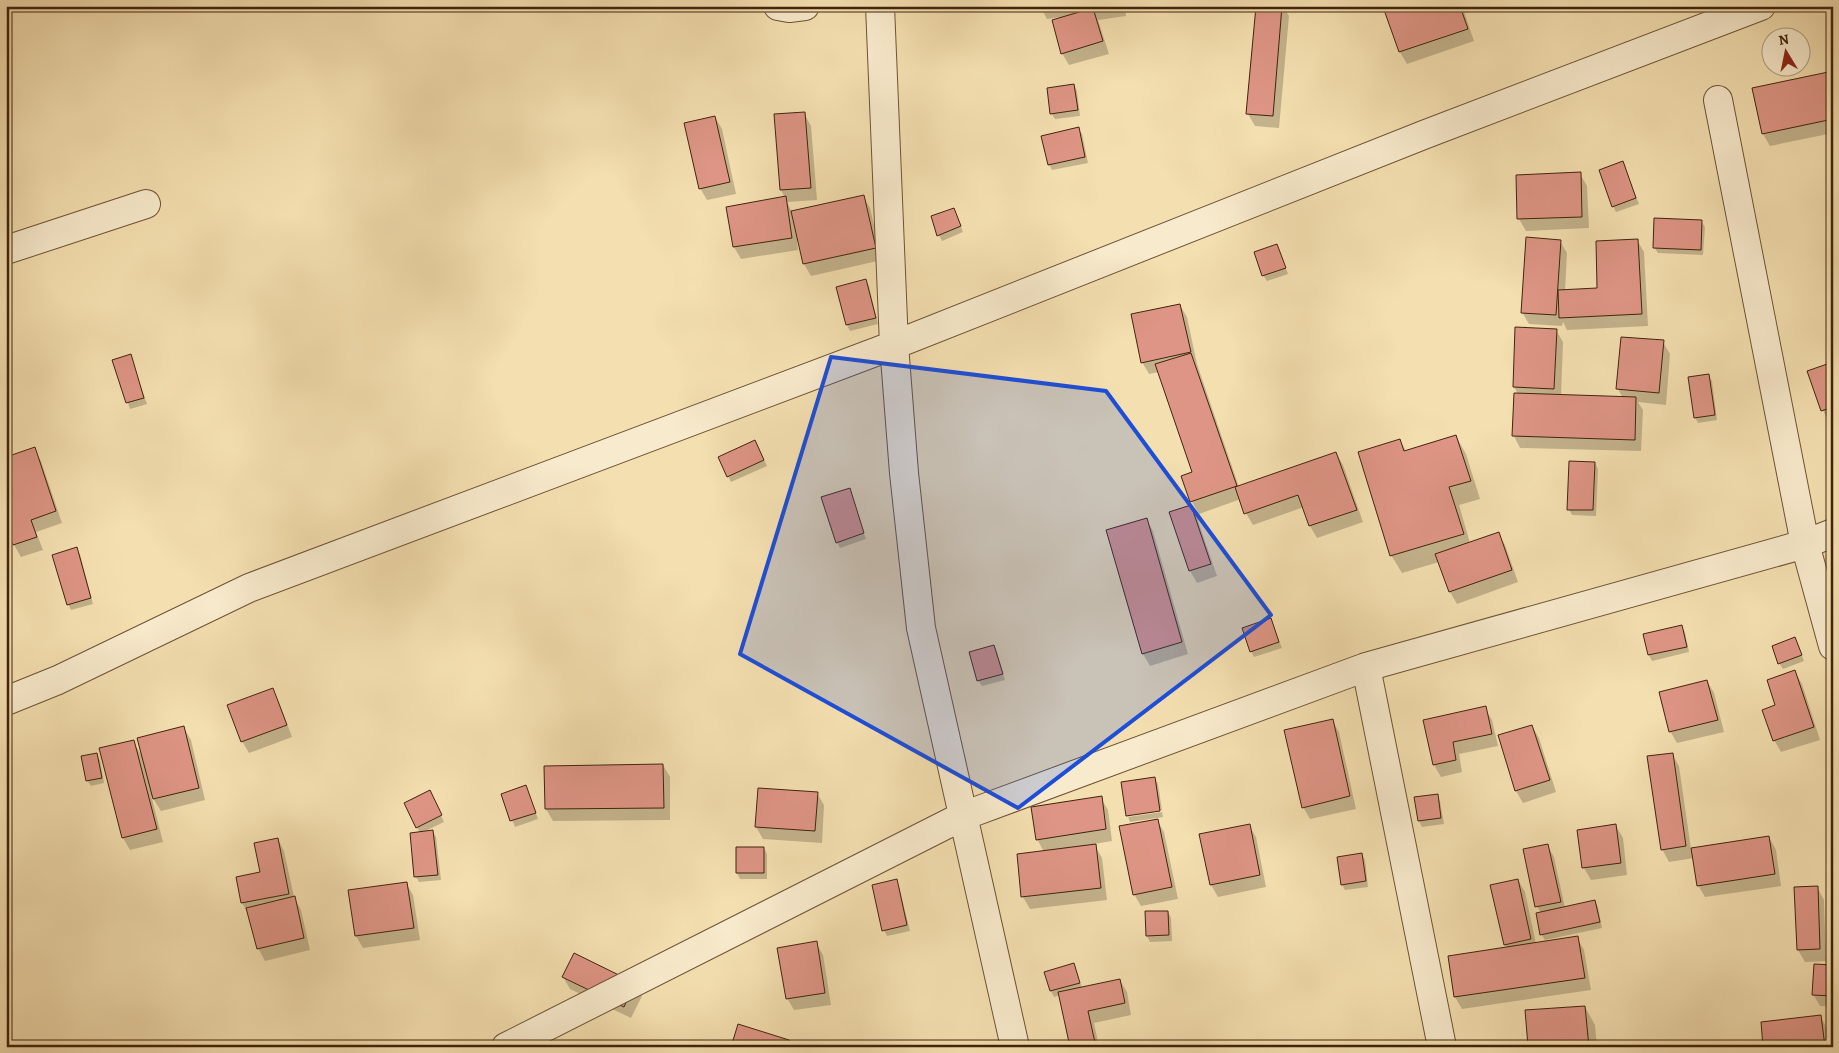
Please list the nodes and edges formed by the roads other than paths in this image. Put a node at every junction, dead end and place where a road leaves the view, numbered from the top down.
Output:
1 (778, 6) edge
2 (804, 6) edge
3 (880, 6) edge
4 (1761, 6) edge
5 (1718, 100) dead end
6 (146, 204) dead end
7 (6, 250) edge
8 (894, 345) junction
9 (1833, 533) edge
10 (1805, 544) junction
11 (1833, 646) edge
12 (1366, 667) junction
13 (6, 701) edge
14 (963, 816) junction
15 (506, 1047) edge
16 (1015, 1047) edge
17 (1442, 1047) edge

1 - 2 street
3 - 8 street
4 - 8 street
5 - 10 street
6 - 7 street
8 - 13 street
8 - 14 street
9 - 10 street
10 - 11 street
10 - 12 street
12 - 14 street
12 - 17 street
14 - 15 street
14 - 16 street

